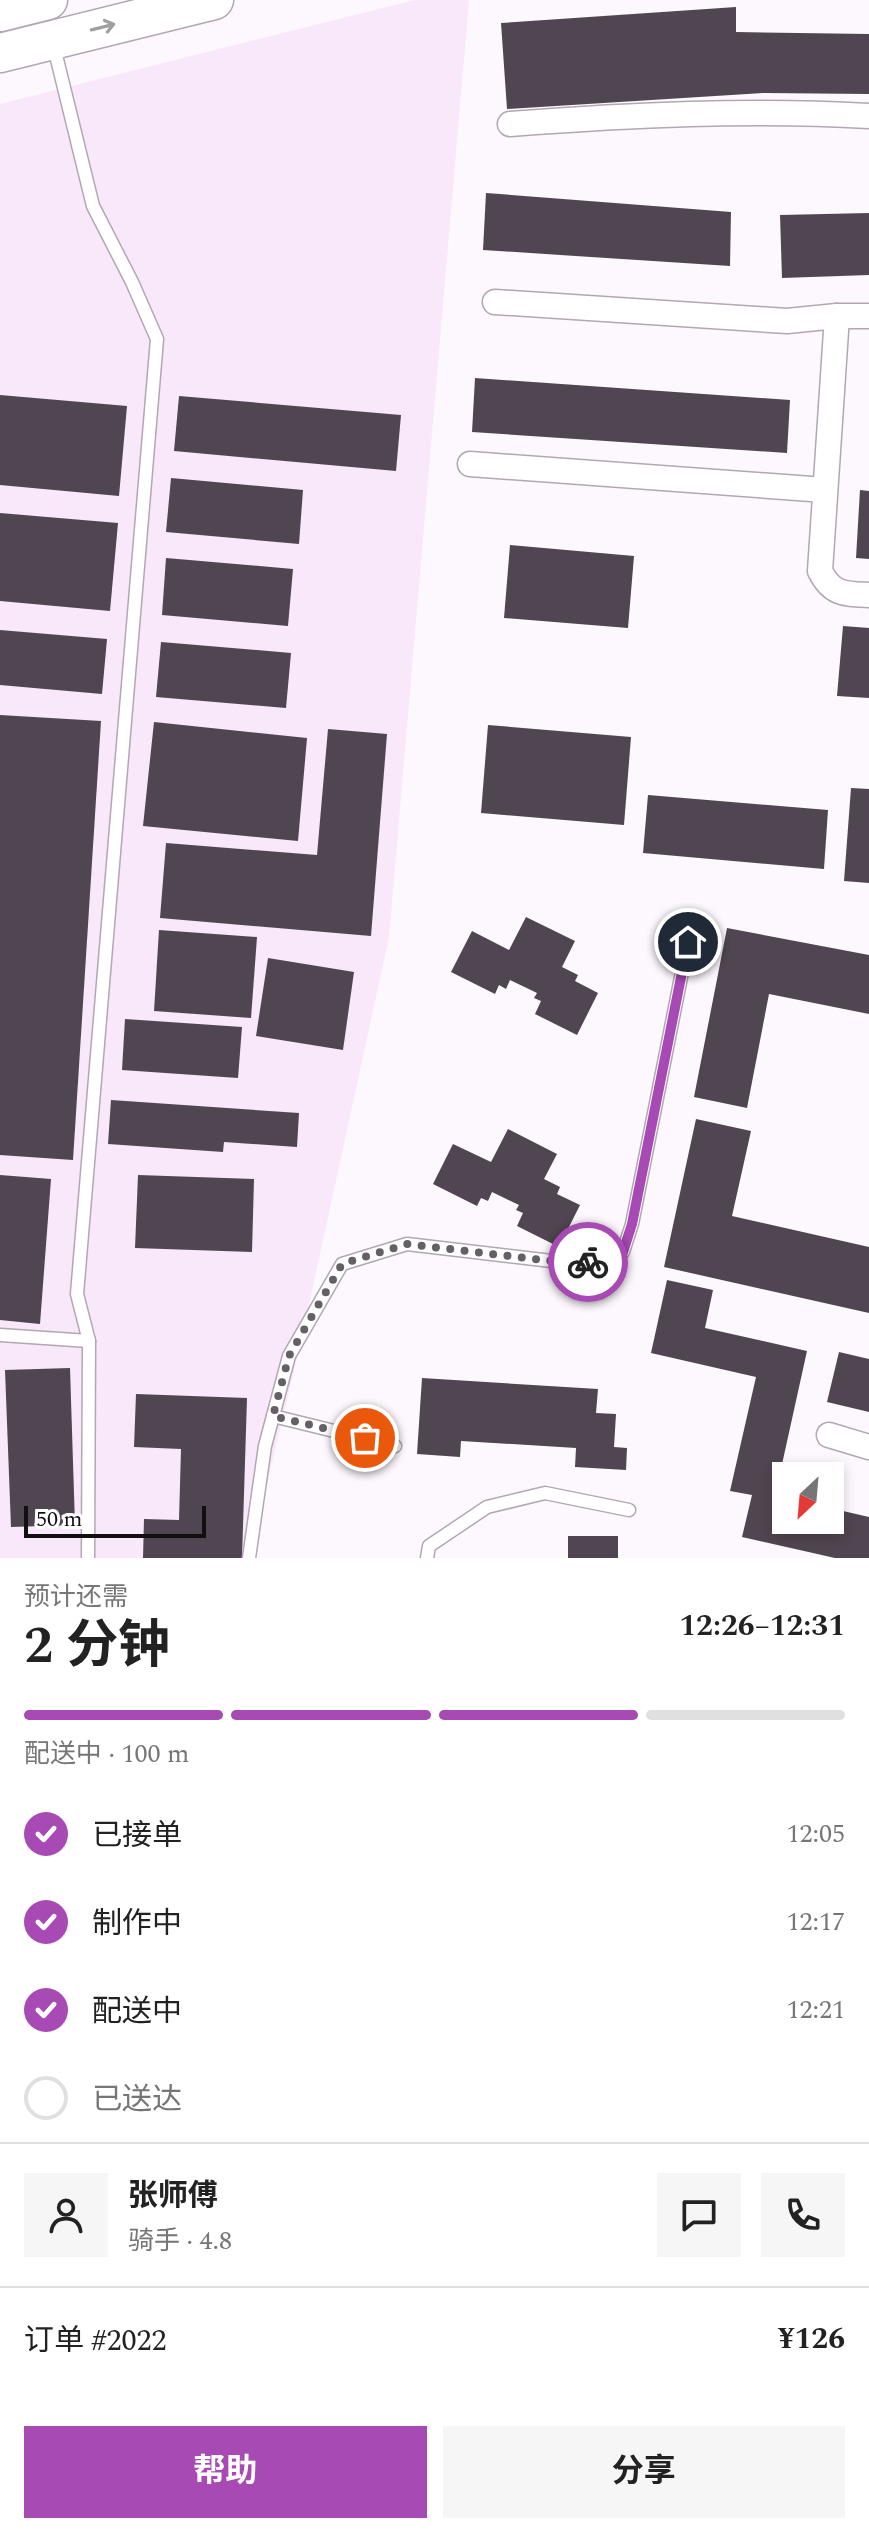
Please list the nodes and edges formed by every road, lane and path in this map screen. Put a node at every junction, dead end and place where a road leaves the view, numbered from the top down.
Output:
1 (48, 0) edge
2 (214, 0) edge
3 (0, 12) edge
4 (52, 40) junction
5 (0, 53) edge
6 (869, 116) edge
7 (510, 124) dead end
8 (495, 302) dead end
9 (837, 316) junction
10 (869, 316) edge
11 (470, 464) dead end
12 (825, 490) junction
13 (869, 595) edge
14 (688, 942) dead end
15 (0, 1335) edge
16 (89, 1341) junction
17 (273, 1416) junction
18 (829, 1435) dead end
19 (395, 1446) dead end
20 (869, 1447) edge
21 (629, 1510) dead end
22 (88, 1558) edge
23 (249, 1558) edge
24 (427, 1558) edge

1 - 3 main road
4 -> 2 main road
4 - 5 main road
4 - 16 lane
6 - 7 street
8 - 9 street
9 - 10 street
9 - 12 street
11 - 12 street
12 - 13 street
14 - 17 lane
15 - 16 lane
16 - 22 lane
17 - 19 lane
17 - 23 lane
18 - 20 street
21 - 24 lane

